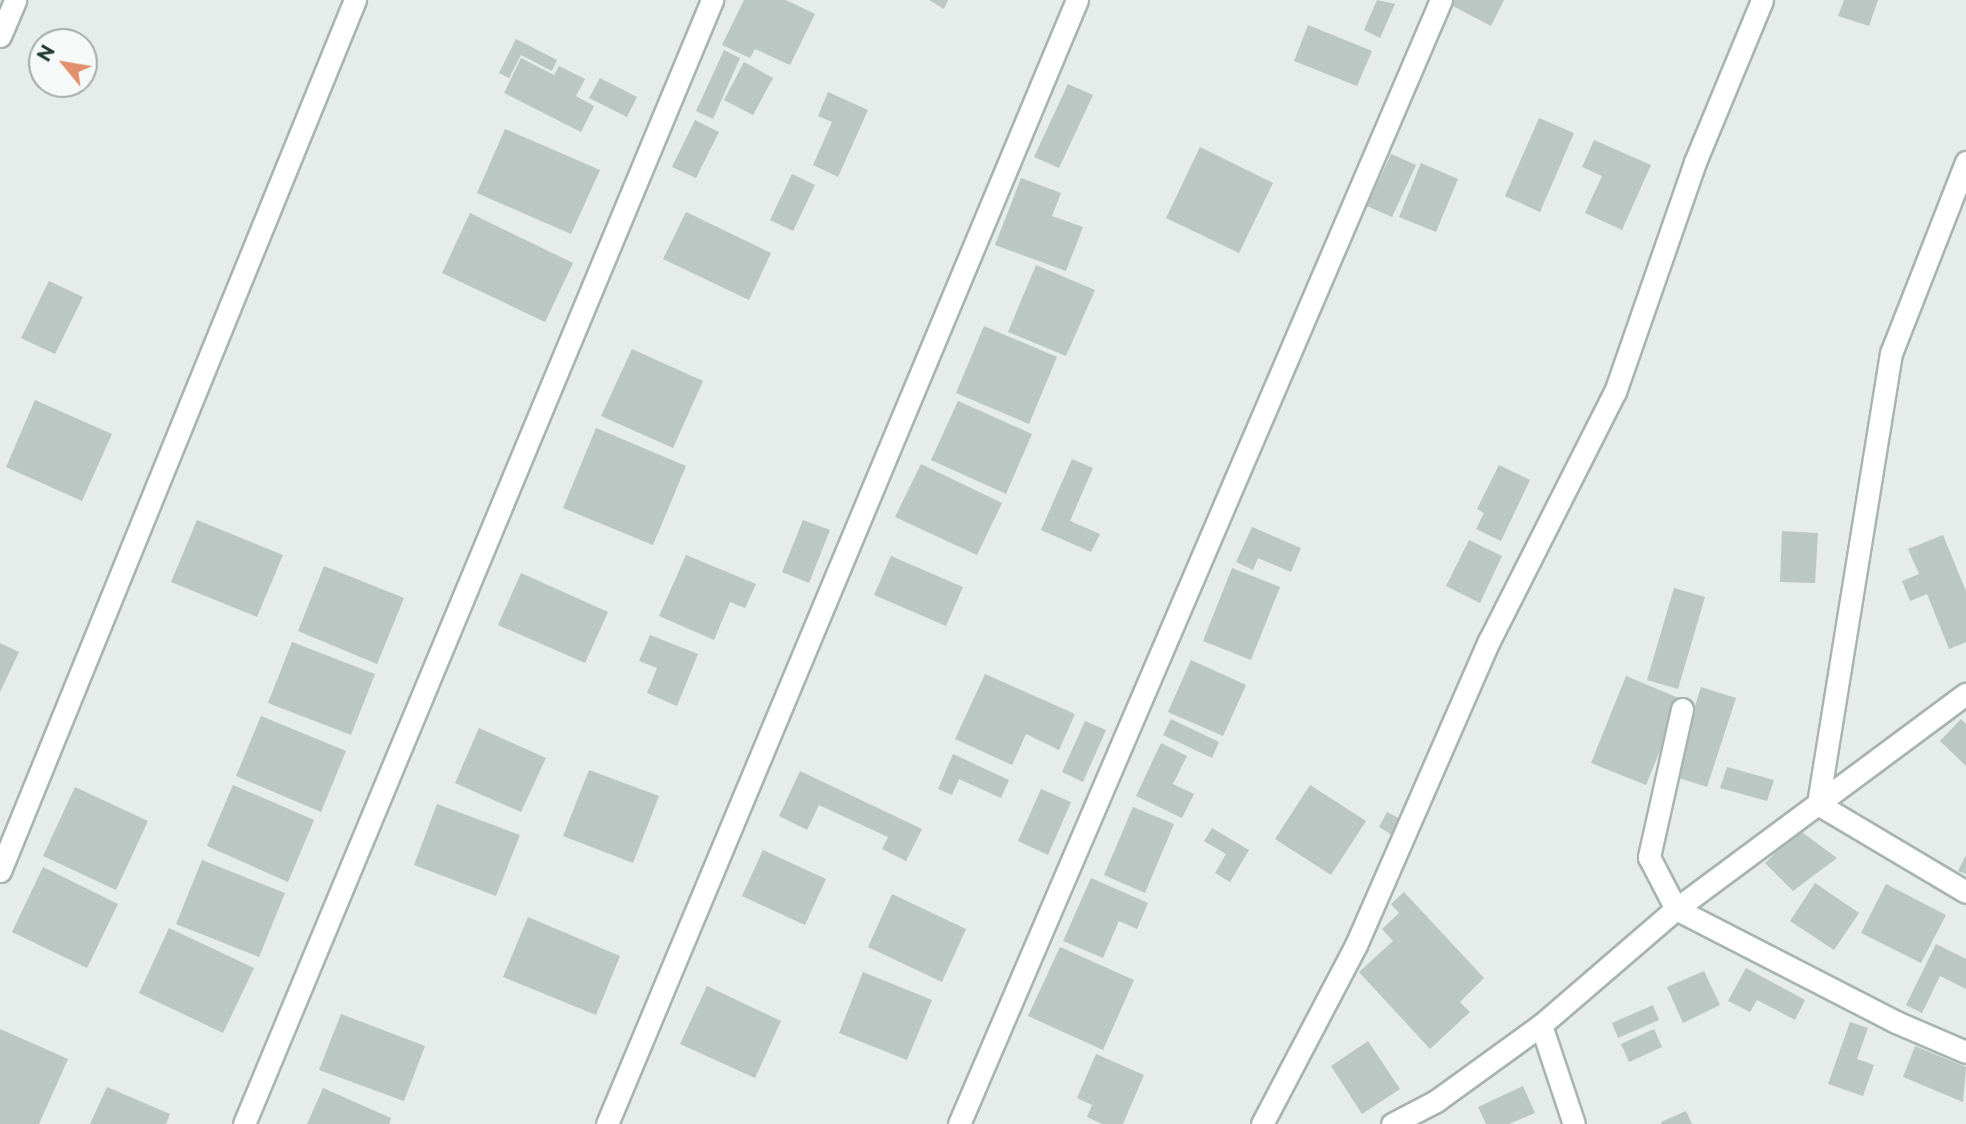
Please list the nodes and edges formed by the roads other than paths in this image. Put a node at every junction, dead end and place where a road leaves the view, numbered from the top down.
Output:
1 (15, 0) edge
2 (355, 0) edge
3 (712, 0) edge
4 (1077, 0) edge
5 (1441, 0) edge
6 (1762, 0) edge
7 (0, 36) edge
8 (1966, 162) edge
9 (1966, 694) edge
10 (1682, 709) dead end
11 (1818, 804) junction
12 (0, 871) edge
13 (1966, 892) edge
14 (1676, 909) junction
15 (1541, 1025) junction
16 (1966, 1052) edge
17 (244, 1124) edge
18 (607, 1124) edge
19 (959, 1124) edge
20 (1262, 1124) edge
21 (1392, 1124) edge
22 (1574, 1124) edge

1 - 7 street
2 - 12 street
3 - 17 street
4 - 18 street
5 - 19 street
6 - 20 street
8 - 11 street
9 - 11 street
10 - 14 street
11 - 13 street
11 - 14 street
14 - 15 street
14 - 16 street
15 - 21 street
15 - 22 street

